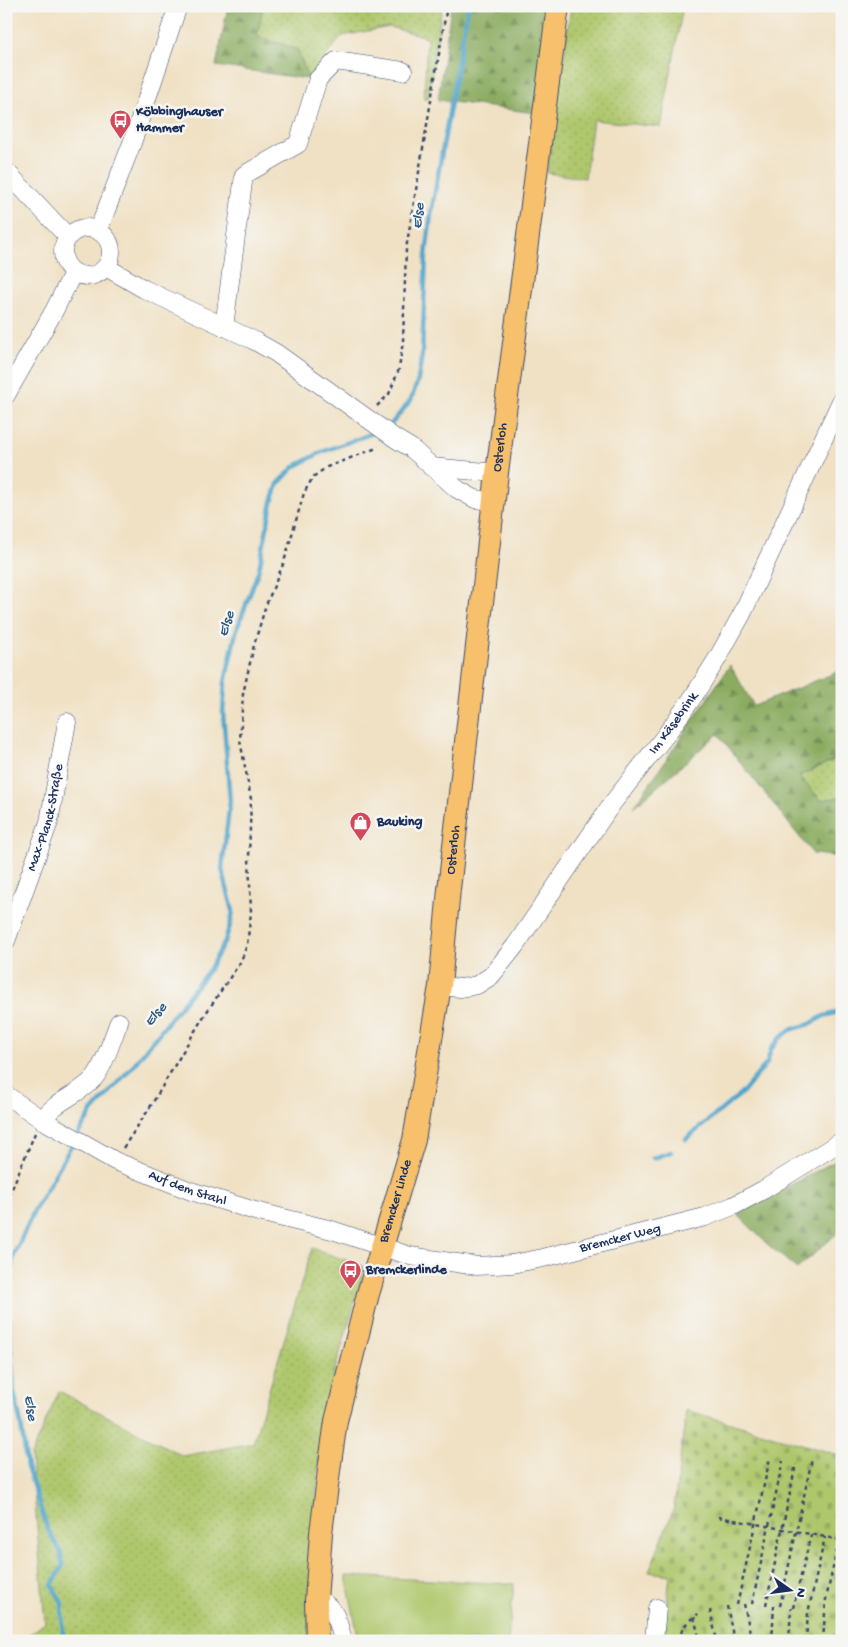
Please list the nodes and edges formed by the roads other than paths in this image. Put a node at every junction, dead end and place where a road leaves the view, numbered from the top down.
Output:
1 (178, 6) edge
2 (558, 6) edge
3 (403, 71) dead end
4 (6, 170) edge
5 (98, 231) junction
6 (68, 238) junction
7 (106, 267) junction
8 (73, 273) junction
9 (224, 327) junction
10 (6, 395) edge
11 (842, 399) edge
12 (431, 466) junction
13 (497, 473) junction
14 (494, 501) junction
15 (67, 722) dead end
16 (449, 889) joint
17 (6, 941) edge
18 (440, 986) junction
19 (119, 1022) dead end
20 (6, 1095) edge
21 (42, 1119) junction
22 (842, 1142) edge
23 (383, 1246) junction
24 (316, 1600) junction
25 (657, 1608) dead end
26 (317, 1641) edge
27 (343, 1641) edge
28 (654, 1641) edge

1 - 5 street
2 - 13 main road, Osterloh
3 - 9 street
4 - 6 street
5 - 6 street
5 - 7 street
6 - 8 street
7 - 8 street
7 - 9 street
8 - 10 street
9 - 12 street
11 - 18 street, Im Käsebrink
12 - 13 street
12 - 14 street
13 - 14 main road, Osterloh
14 - 16 main road, Osterloh
15 - 17 street, Max-Planck-Straße
16 - 18 main road, Bremcker Linde
18 - 23 main road, Bremcker Linde
19 - 21 street
20 - 21 street, Auf dem Stahl
21 - 23 street, Auf dem Stahl
22 - 23 street, Bremcker Weg
23 - 24 main road, Bremcker Linde
24 - 26 main road, Bremcker Linde
24 - 27 street
25 - 28 street

